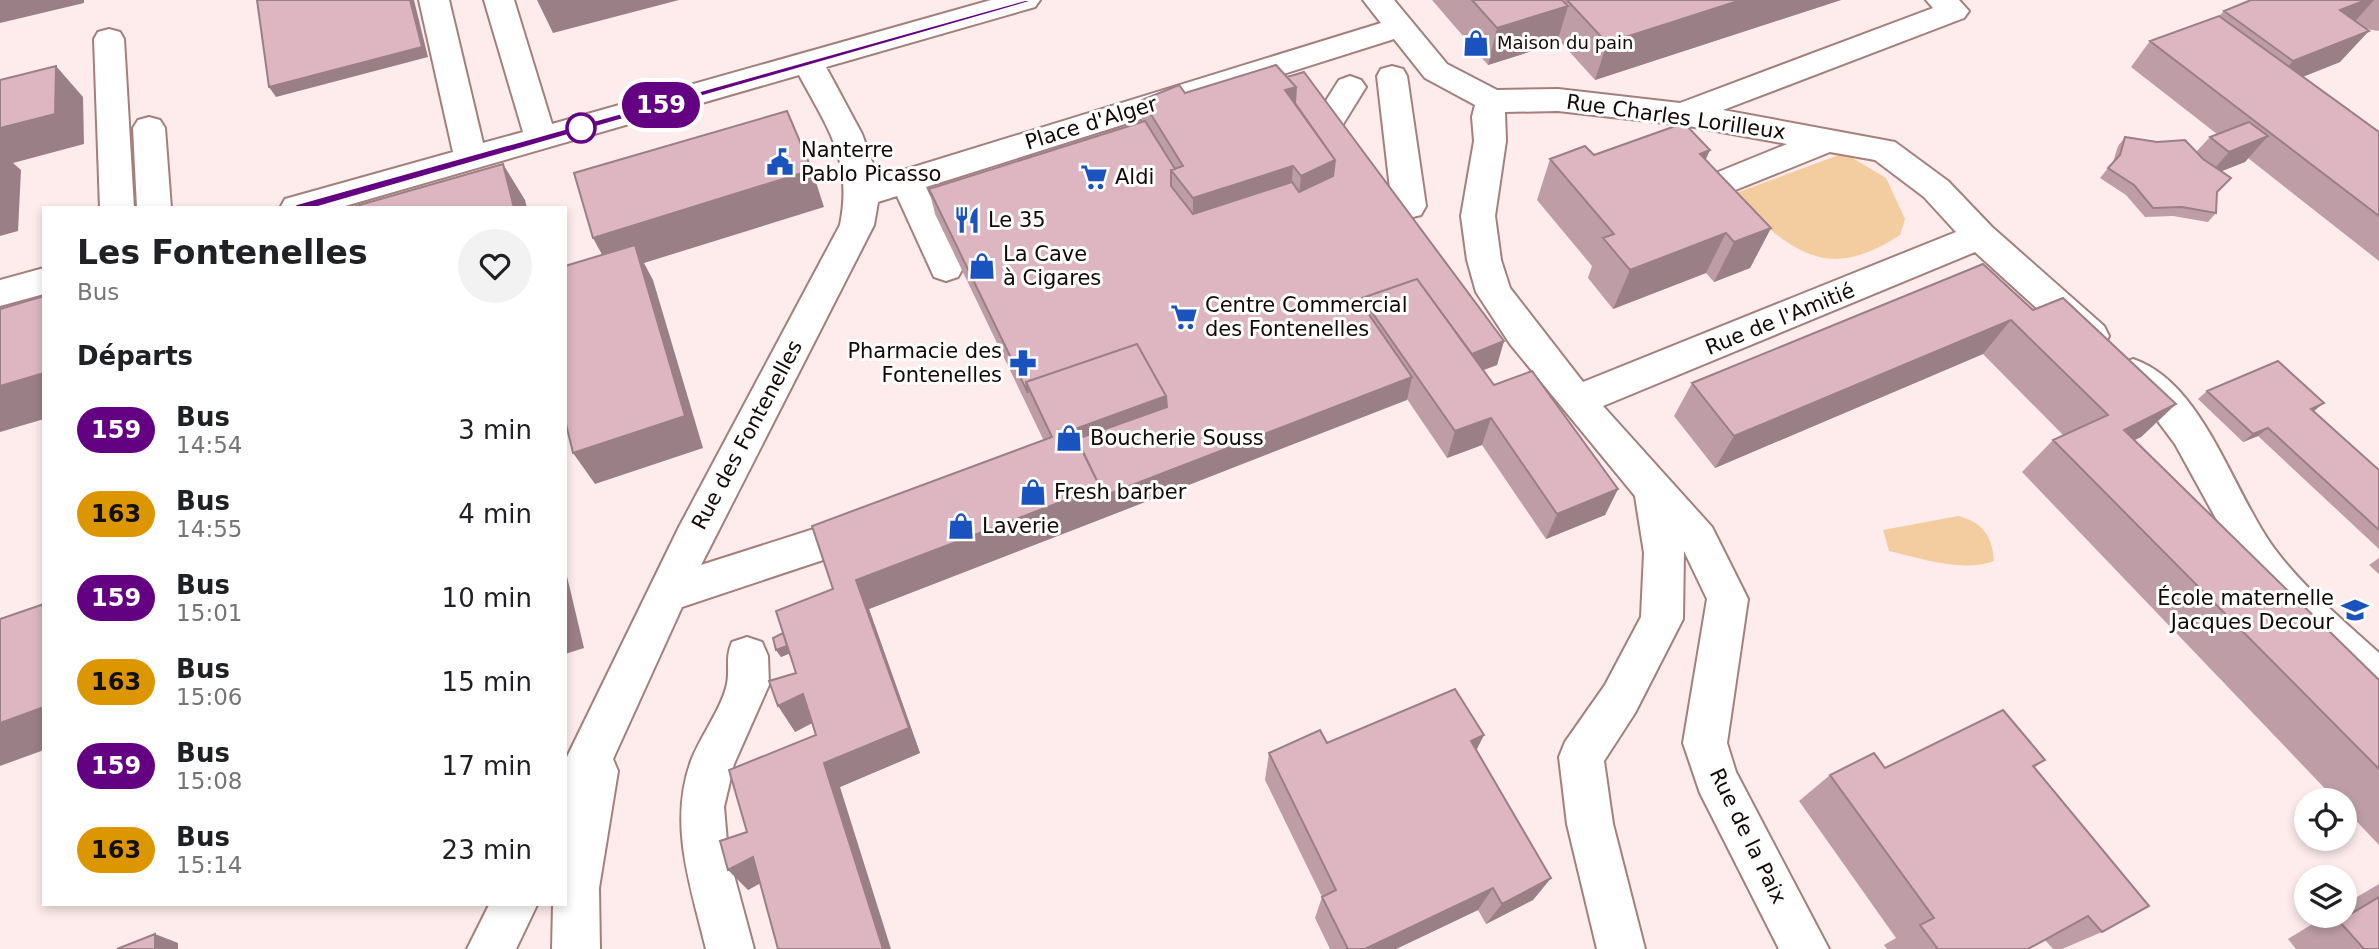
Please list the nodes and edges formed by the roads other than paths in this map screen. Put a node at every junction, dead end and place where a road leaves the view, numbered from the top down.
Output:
1 (435, 0) edge
2 (499, 0) edge
3 (1025, 0) edge
4 (1378, 0) edge
5 (1941, 0) edge
6 (1400, 27) junction
7 (109, 39) dead end
8 (808, 62) junction
9 (1392, 76) dead end
10 (1350, 87) dead end
11 (1492, 101) junction
12 (1684, 114) junction
13 (1326, 126) edge
14 (149, 128) dead end
15 (541, 139) junction
16 (1830, 139) junction
17 (471, 159) junction
18 (907, 181) junction
19 (1713, 187) edge
20 (862, 195) junction
21 (117, 206) edge
22 (154, 206) edge
23 (304, 206) edge
24 (1409, 206) dead end
25 (1980, 236) junction
26 (946, 268) dead end
27 (42, 282) edge
28 (0, 293) edge
29 (1578, 400) junction
30 (1654, 493) junction
31 (842, 537) edge
32 (669, 593) junction
33 (747, 656) dead end
34 (2379, 681) edge
35 (601, 736) junction
36 (567, 802) edge
37 (513, 906) edge
38 (491, 949) edge
39 (576, 949) edge
40 (730, 949) edge
41 (1621, 949) edge
42 (1805, 949) edge

1 - 17 street
2 - 15 street
3 - 8 street
4 - 6 street, Rue Charles Lorilleux
5 - 12 street
6 - 11 street, Rue Charles Lorilleux
6 - 18 street, Place d'Alger
7 - 21 street
8 - 15 street
8 - 20 street, Rue des Fontenelles
9 - 24 street
10 - 13 street
11 - 12 street, Rue Charles Lorilleux
11 - 29 street, Rue de la Paix
12 - 16 street, Rue Charles Lorilleux
14 - 22 street
15 - 17 street
16 - 19 street
16 - 25 street, Rue Charles Lorilleux
17 - 23 street
18 - 20 street, Place d'Alger
18 - 26 street
20 - 32 street, Rue des Fontenelles
25 - 29 street, Rue de l'Amitié
25 - 34 street, Rue Charles Lorilleux
27 - 28 street
29 - 30 street, Rue de la Paix
30 - 41 street, Rue de la Paix
30 - 42 street, Rue de la Paix
31 - 32 street
32 - 35 street, Rue des Fontenelles
33 - 40 street
35 - 36 street, Rue des Fontenelles
35 - 39 street
37 - 38 street

